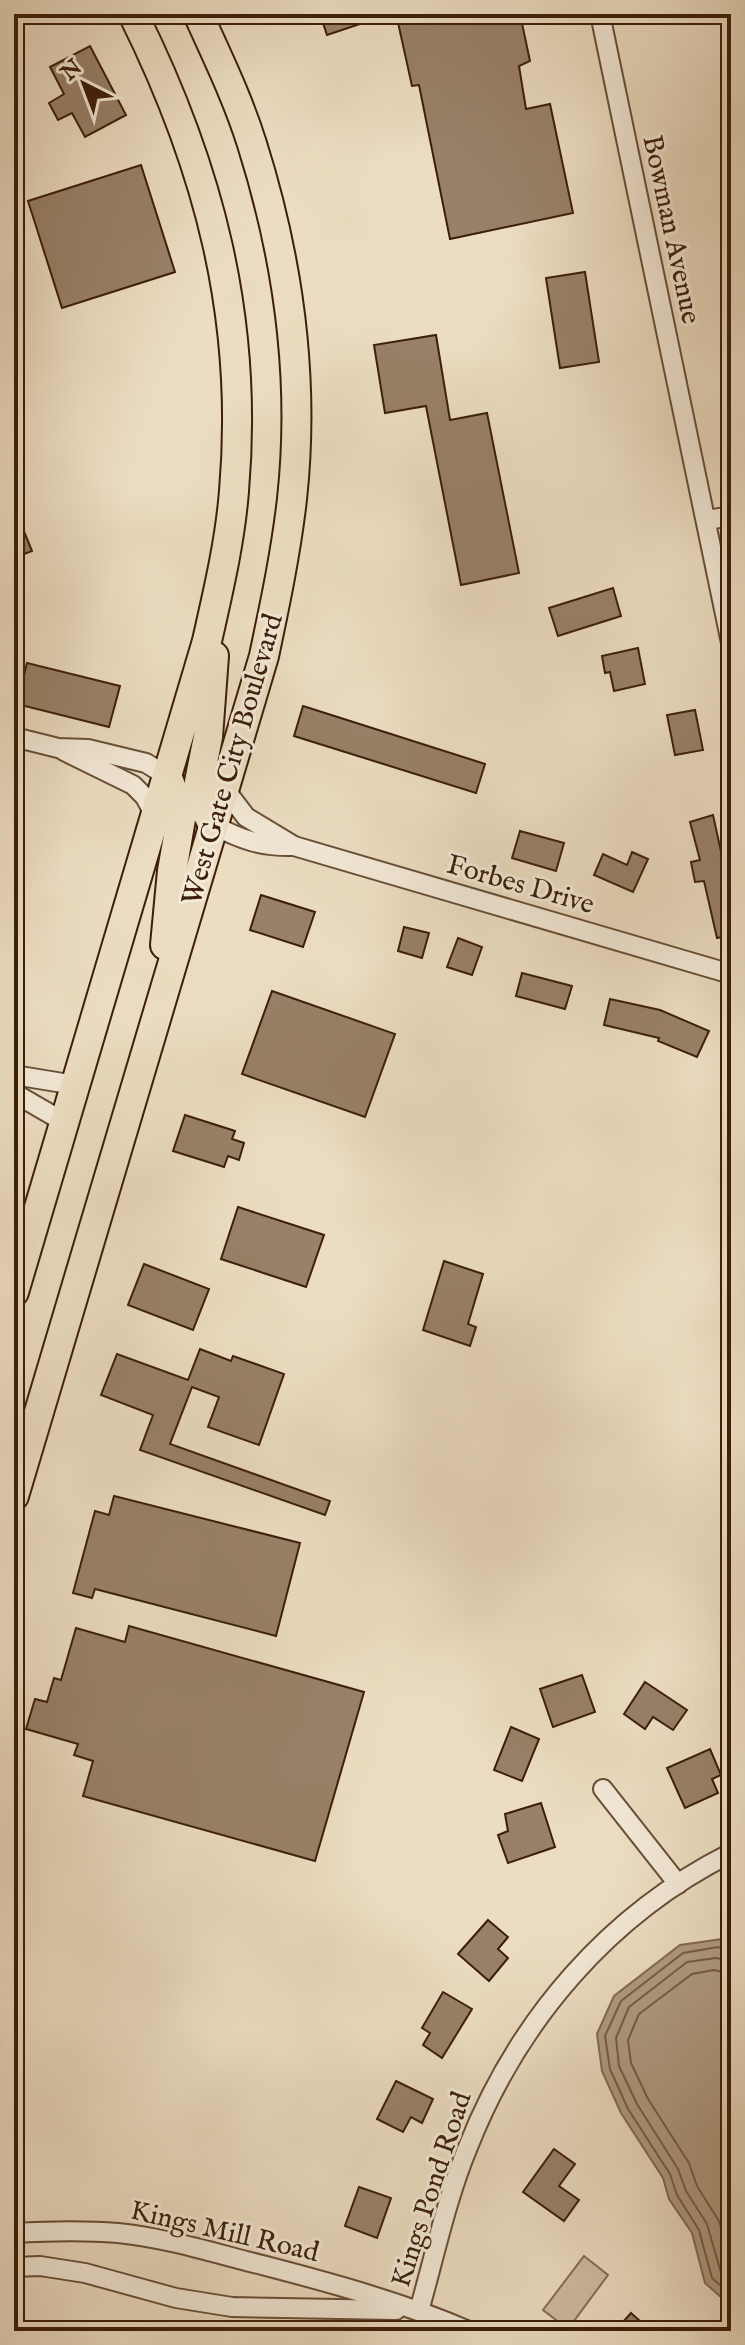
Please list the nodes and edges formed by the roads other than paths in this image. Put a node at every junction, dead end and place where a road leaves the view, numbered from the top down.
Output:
1 (133, 14) edge
2 (198, 14) edge
3 (600, 14) edge
4 (731, 516) edge
5 (707, 520) junction
6 (219, 591) junction
7 (731, 643) edge
8 (14, 737) edge
9 (58, 748) junction
10 (167, 776) junction
11 (224, 788) junction
12 (155, 816) junction
13 (213, 825) junction
14 (294, 846) junction
15 (731, 974) edge
16 (159, 1009) junction
17 (14, 1075) edge
18 (75, 1085) junction
19 (14, 1093) edge
20 (64, 1122) junction
21 (14, 1292) edge
22 (14, 1496) edge
23 (603, 1789) dead end
24 (731, 1853) edge
25 (678, 1884) junction
26 (14, 2233) edge
27 (14, 2267) edge
28 (419, 2311) junction
29 (469, 2331) edge

1 - 6 main road, West Gate City Boulevard
2 - 11 main road, West Gate City Boulevard
3 - 5 street, Bowman Avenue
4 - 5 street
5 - 7 street, Bowman Avenue
6 - 10 main road, West Gate City Boulevard
6 - 13 main road
8 - 9 street
9 - 10 street
9 - 12 street
10 - 12 main road, West Gate City Boulevard
10 - 16 main road
11 - 13 main road, West Gate City Boulevard
11 - 14 street, Forbes Drive
12 - 18 main road, West Gate City Boulevard
13 - 14 street, Forbes Drive
13 - 16 main road, West Gate City Boulevard
14 - 15 street, Forbes Drive
16 - 22 main road, West Gate City Boulevard
17 - 18 street
18 - 20 main road, West Gate City Boulevard
19 - 20 street
20 - 21 main road, West Gate City Boulevard
23 - 25 street
24 - 25 street, Kings Pond Road
25 - 28 street, Kings Pond Road
26 - 28 street, Kings Mill Road
27 - 28 street, Kings Mill Road
28 - 29 street, Kings Mill Road

